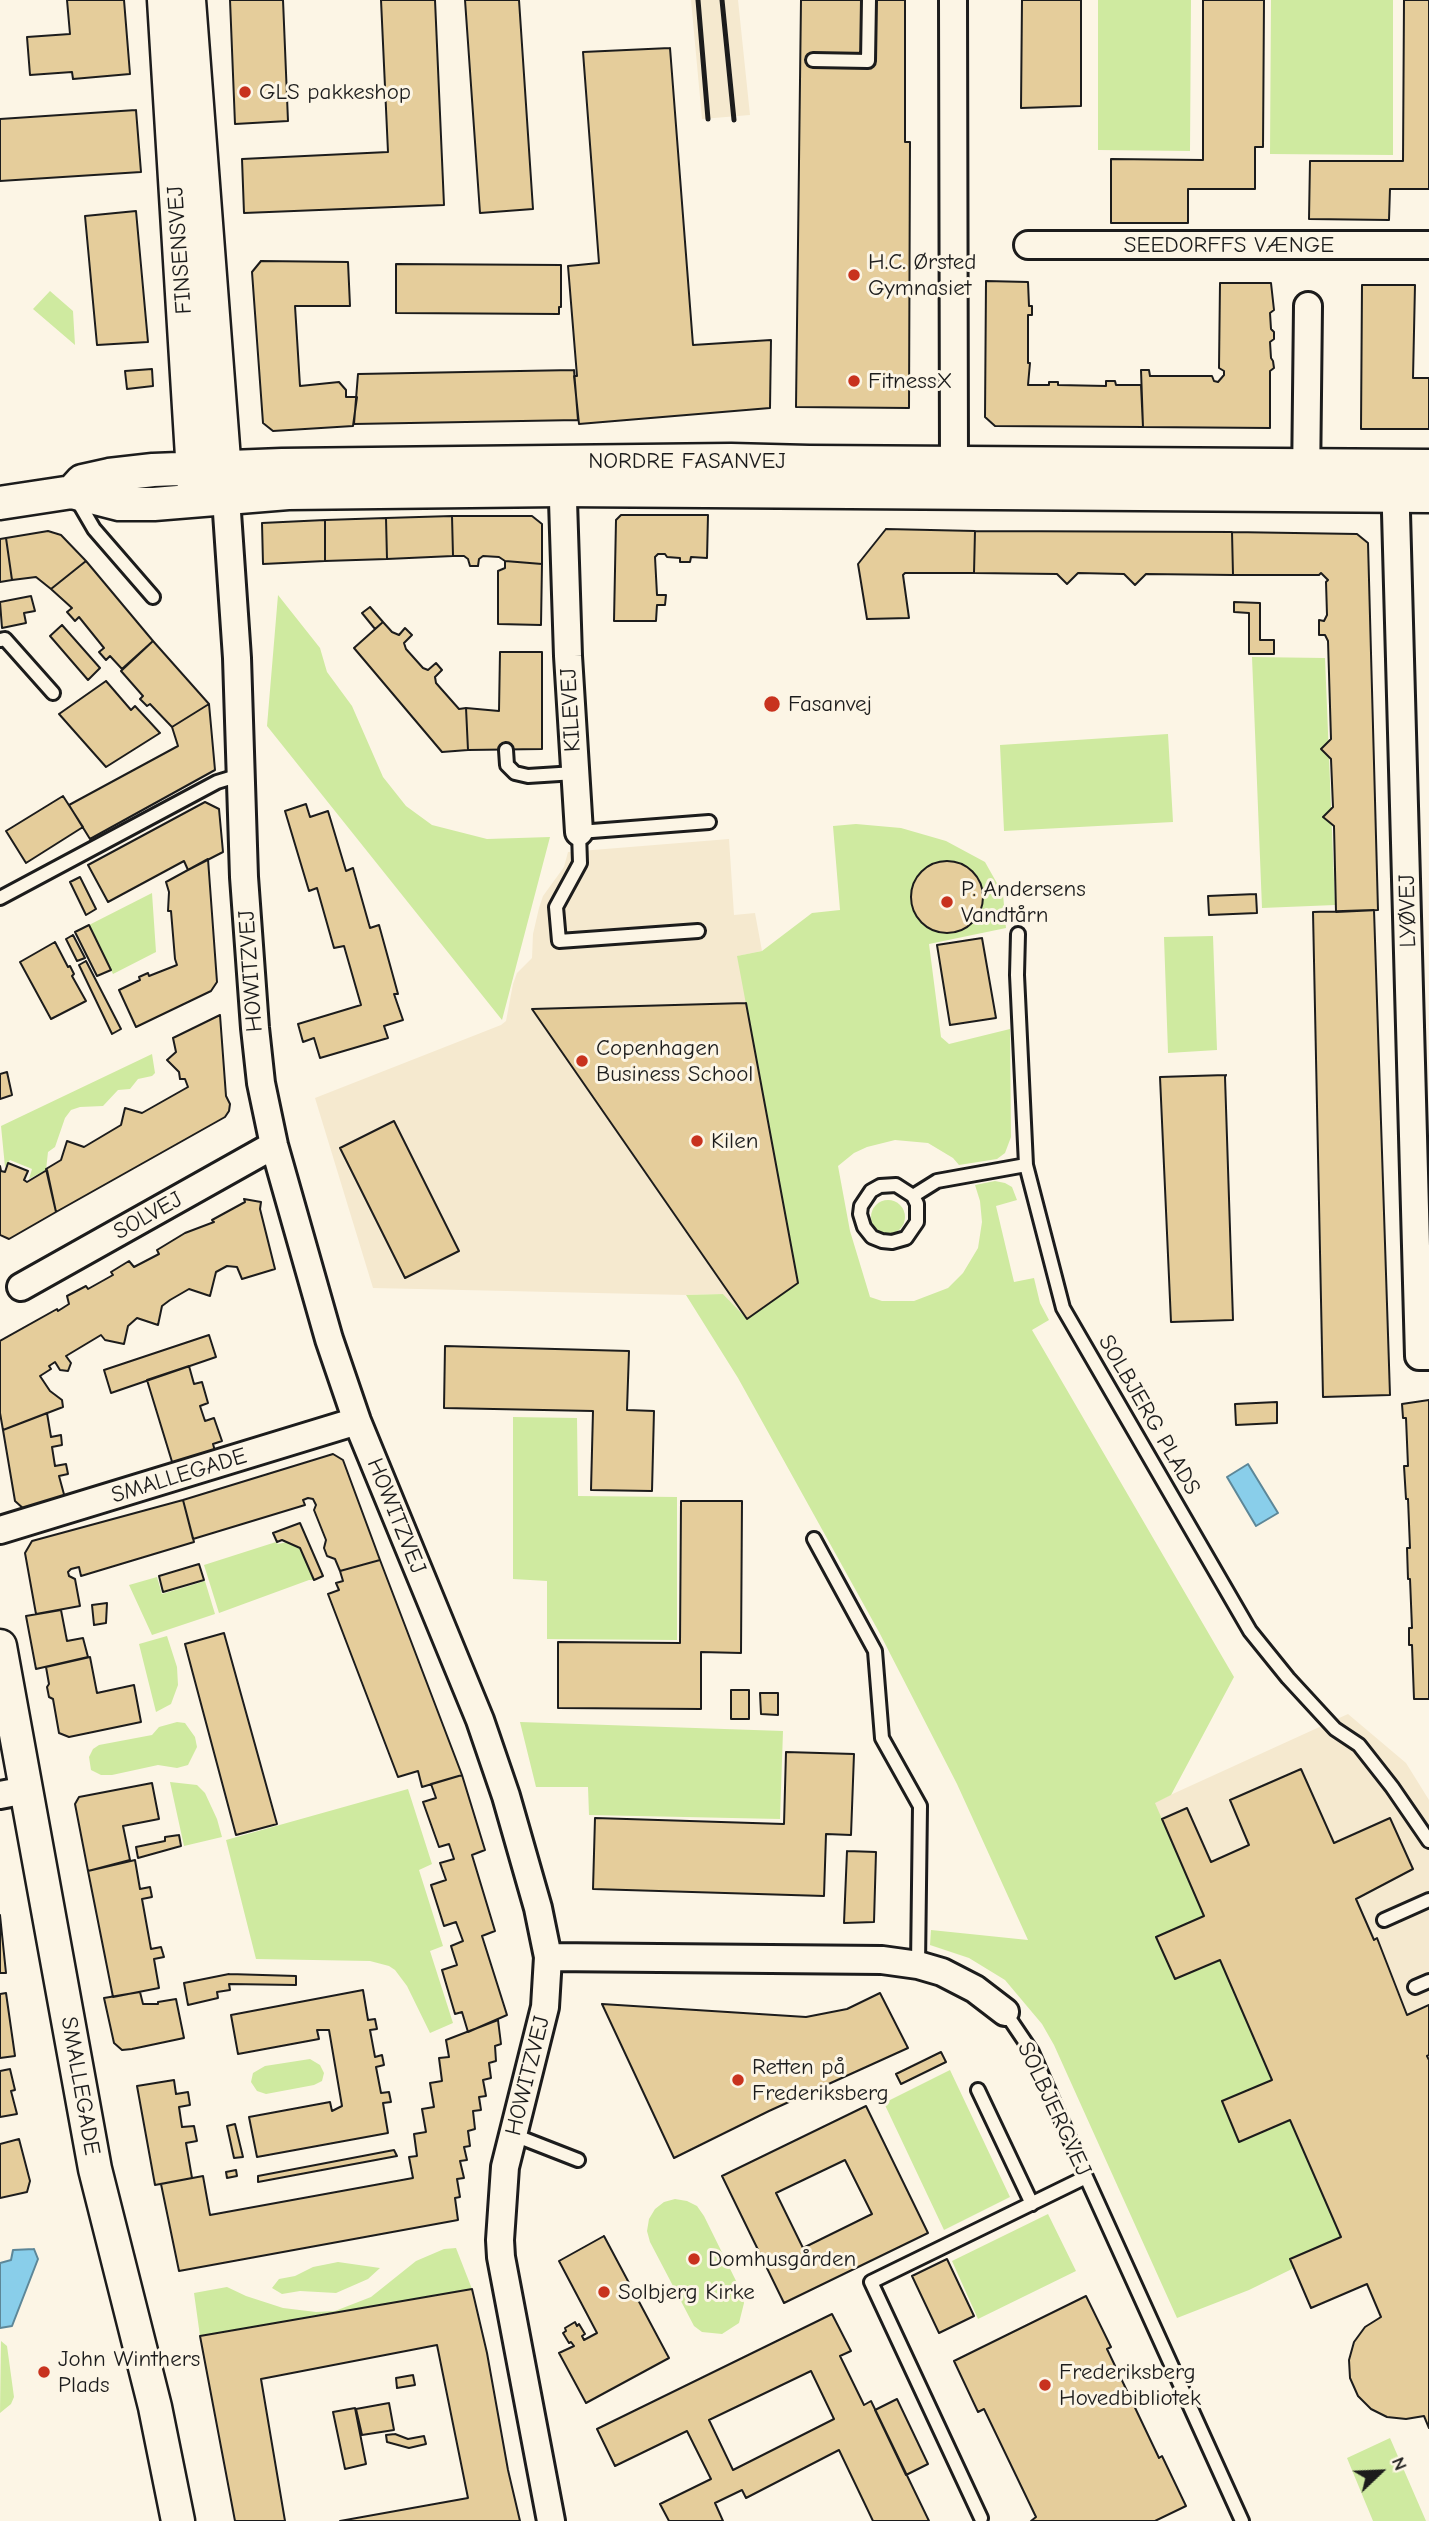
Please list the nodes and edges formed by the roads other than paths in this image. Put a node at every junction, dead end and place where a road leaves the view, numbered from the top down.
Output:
1 (164, 0) edge
2 (189, 0) edge
3 (869, 0) edge
4 (953, 0) edge
5 (813, 60) dead end
6 (192, 237) junction
7 (1028, 245) dead end
8 (1429, 246) edge
9 (1308, 306) dead end
10 (1429, 466) edge
11 (193, 469) junction
12 (562, 475) junction
13 (954, 477) junction
14 (1306, 480) junction
15 (1395, 481) junction
16 (225, 483) junction
17 (72, 492) junction
18 (1429, 496) edge
19 (194, 501) junction
20 (0, 503) edge
21 (153, 597) dead end
22 (0, 640) edge
23 (53, 693) dead end
24 (506, 750) dead end
25 (575, 774) junction
26 (240, 775) junction
27 (709, 822) dead end
28 (579, 832) junction
29 (0, 898) edge
30 (698, 931) dead end
31 (1018, 934) dead end
32 (274, 1145) junction
33 (1026, 1165) junction
34 (913, 1196) junction
35 (22, 1287) dead end
36 (1424, 1356) edge
37 (357, 1421) junction
38 (0, 1530) edge
39 (814, 1539) dead end
40 (0, 1646) edge
41 (13, 1793) edge
42 (1429, 1841) edge
43 (1429, 1900) edge
44 (1384, 1920) dead end
45 (548, 1957) junction
46 (918, 1965) junction
47 (1429, 1981) edge
48 (1415, 1987) dead end
49 (1005, 2011) joint
50 (978, 2090) dead end
51 (514, 2135) junction
52 (578, 2160) dead end
53 (1086, 2177) junction
54 (1032, 2204) junction
55 (981, 2518) dead end
56 (178, 2521) edge
57 (551, 2521) edge
58 (1242, 2521) edge

1 - 6 street, FINSENSVEJ
2 - 6 street, FINSENSVEJ
3 - 5 lane
4 - 13 street
6 - 11 street, FINSENSVEJ
6 - 16 street, FINSENSVEJ
7 - 8 street, SEEDORFFS VÆNGE
9 - 14 street
10 - 15 street, NORDRE FASANVEJ
11 - 16 street, NORDRE FASANVEJ
11 - 17 street, NORDRE FASANVEJ
11 - 19 street, FINSENSVEJ
12 - 13 street, NORDRE FASANVEJ
12 - 16 street, NORDRE FASANVEJ
12 - 25 street, KILEVEJ
13 - 14 street, NORDRE FASANVEJ
14 - 15 street, NORDRE FASANVEJ
15 - 18 street, NORDRE FASANVEJ
15 - 36 street, LYØVEJ
16 - 19 street, NORDRE FASANVEJ
16 - 26 street, HOWITZVEJ
17 - 19 street, NORDRE FASANVEJ
17 - 20 street, NORDRE FASANVEJ
17 - 21 lane
22 - 23 lane
24 - 25 lane
25 - 28 street, KILEVEJ
26 - 29 lane
26 - 32 street, HOWITZVEJ
27 - 28 lane
28 - 30 lane
31 - 33 lane, SOLBJERG PLADS
32 - 35 street, SOLVEJ
32 - 37 street, HOWITZVEJ
33 - 34 lane
33 - 42 lane, SOLBJERG PLADS
34 - 34 lane
37 - 38 street, SMALLEGADE
37 - 45 street, HOWITZVEJ
39 - 46 lane
40 - 41 street, SMALLEGADE
41 - 56 street, SMALLEGADE
43 - 44 lane
45 - 46 street, SOLBJERGVEJ
45 - 51 street, HOWITZVEJ
46 - 49 street, SOLBJERGVEJ
47 - 48 lane
49 - 53 lane, SOLBJERGVEJ
50 - 54 lane
51 - 52 lane
51 - 57 street, HOWITZVEJ
53 - 54 lane
53 - 58 lane, SOLBJERGVEJ
54 - 55 lane

